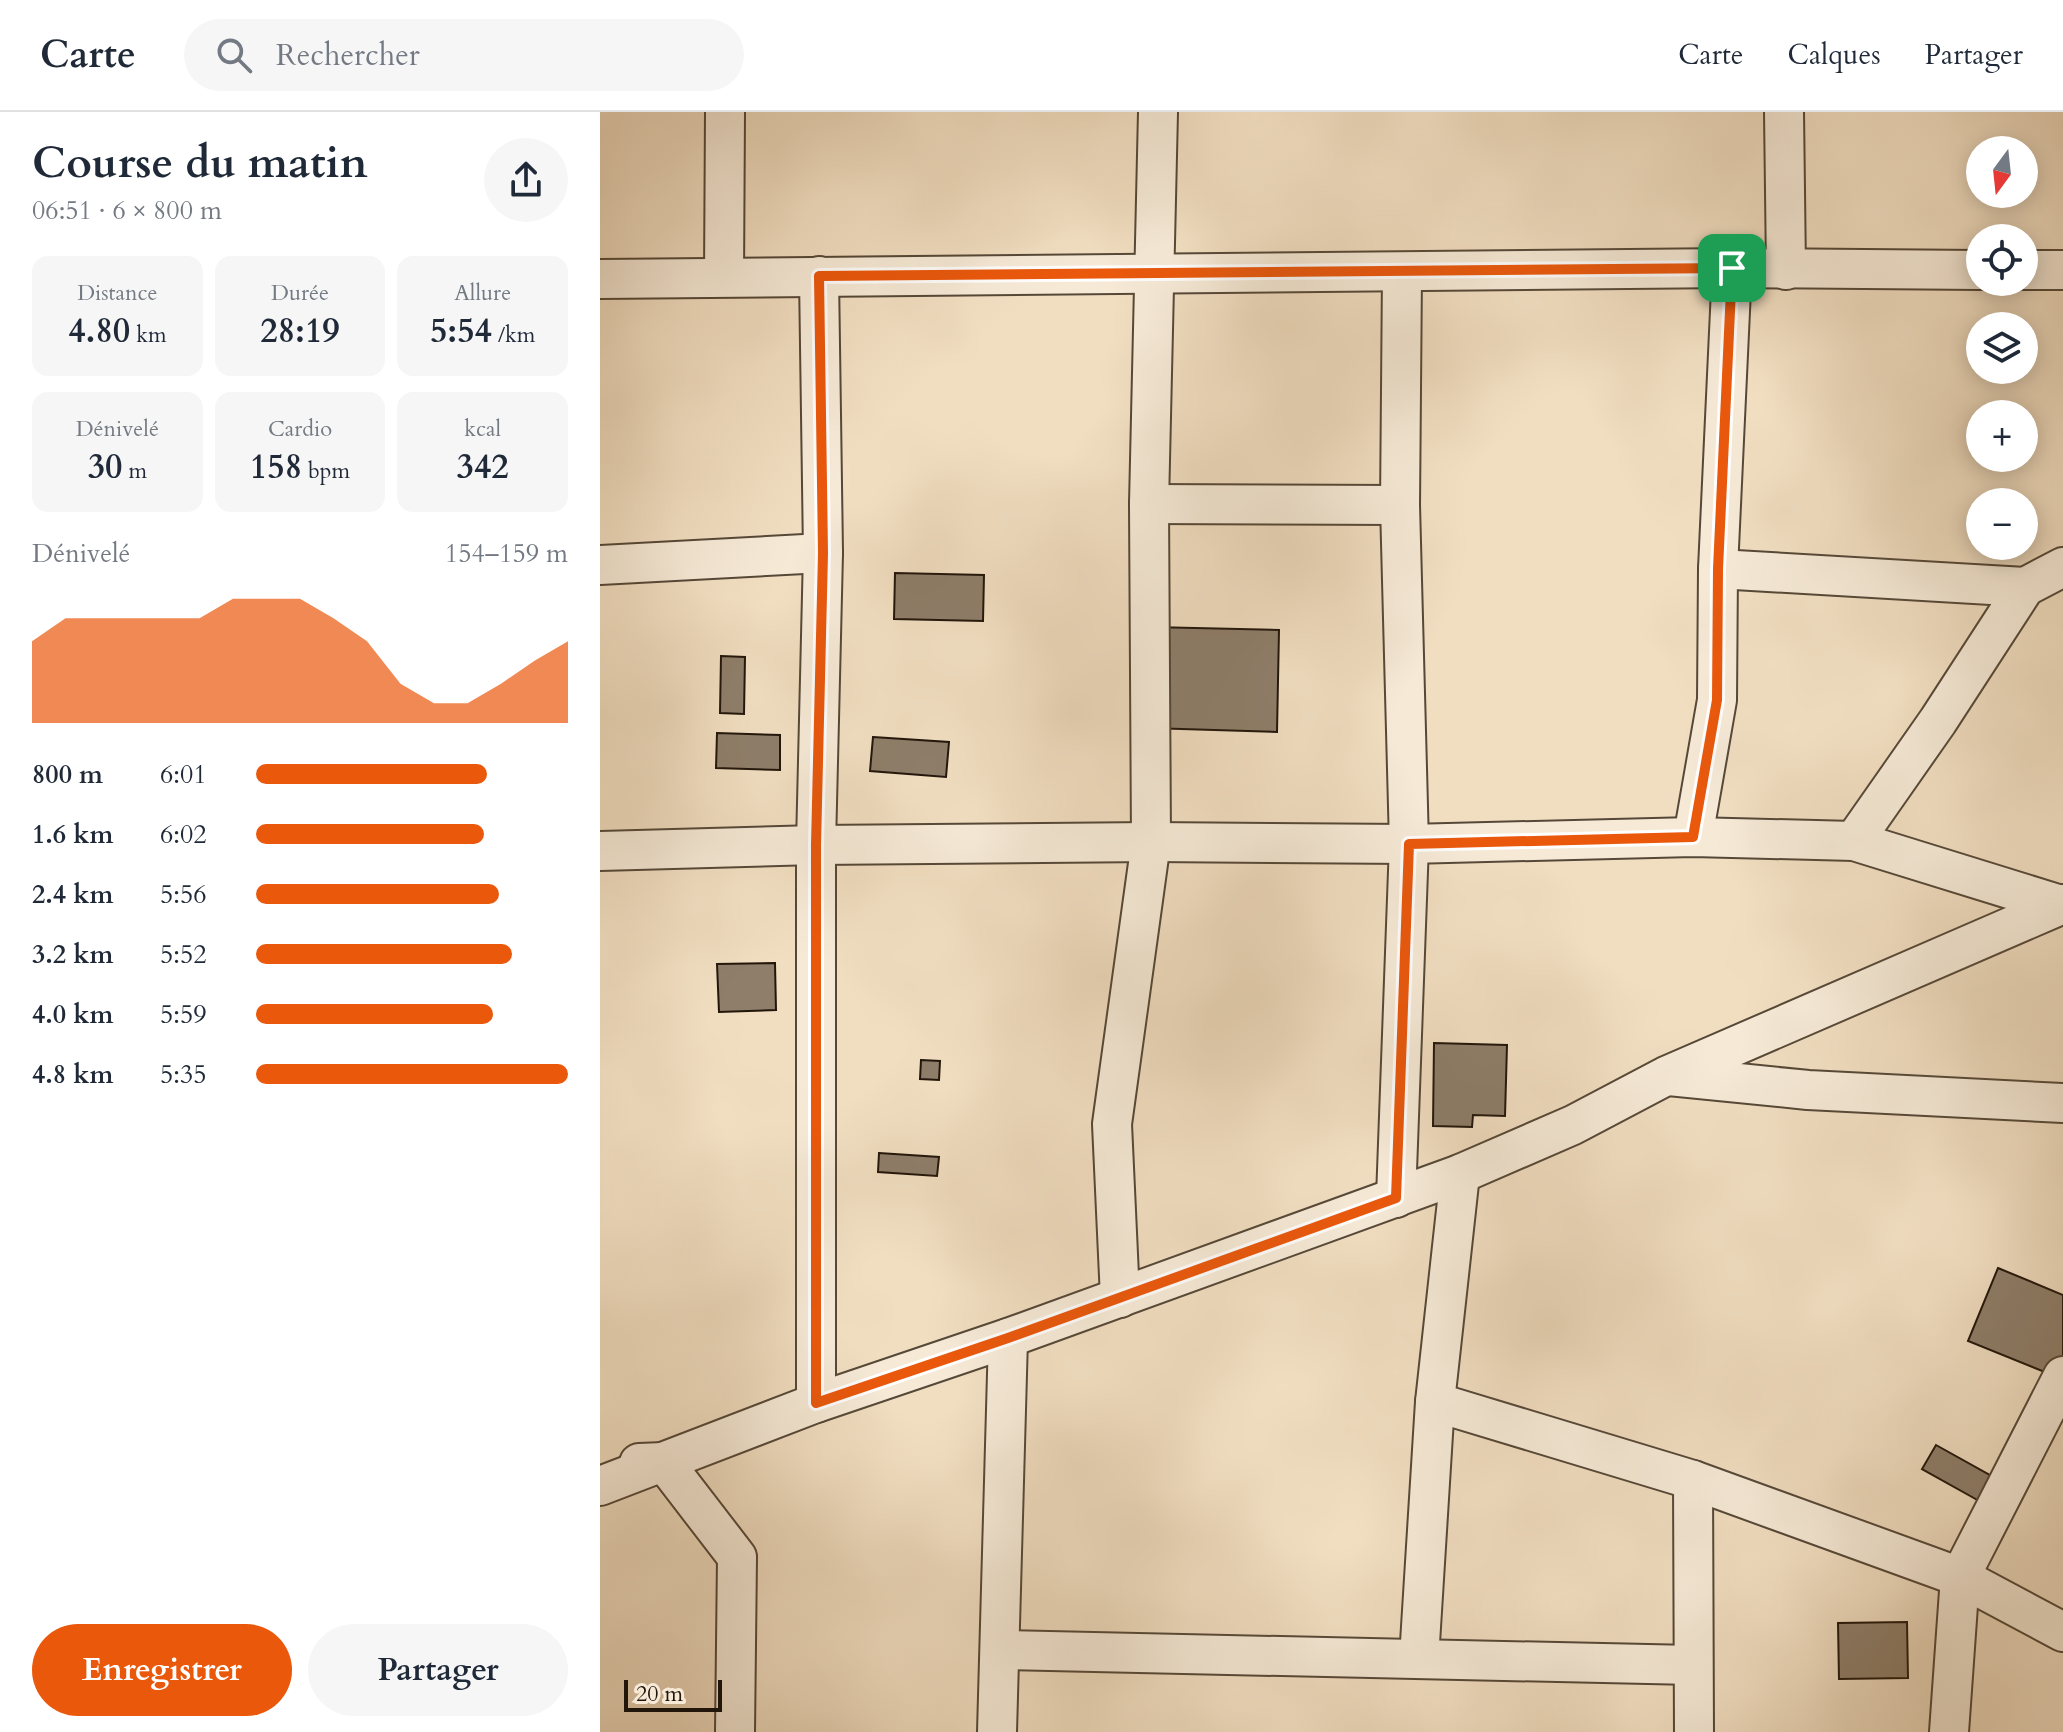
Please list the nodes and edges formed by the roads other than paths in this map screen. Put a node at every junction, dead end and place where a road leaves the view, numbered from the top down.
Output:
1 (725, 112) edge
2 (1158, 112) edge
3 (1784, 112) edge
4 (1732, 268) junction
5 (1786, 270) junction
6 (1966, 270) edge
7 (2038, 270) edge
8 (2063, 270) edge
9 (1402, 273) junction
10 (1154, 274) junction
11 (819, 276) junction
12 (724, 277) junction
13 (600, 279) edge
14 (1149, 504) junction
15 (1400, 505) junction
16 (823, 553) junction
17 (600, 565) edge
18 (2063, 567) edge
19 (1718, 569) junction
20 (2025, 587) junction
21 (1693, 837) junction
22 (1854, 841) junction
23 (1151, 842) junction
24 (1409, 844) junction
25 (816, 845) junction
26 (600, 851) edge
27 (2062, 905) edge
28 (1666, 1076) junction
29 (2063, 1103) edge
30 (1460, 1174) junction
31 (1396, 1198) junction
32 (1120, 1298) junction
33 (1008, 1338) junction
34 (2063, 1376) edge
35 (1435, 1402) junction
36 (816, 1403) junction
37 (664, 1462) junction
38 (600, 1464) edge
39 (1693, 1480) junction
40 (600, 1486) edge
41 (1960, 1577) junction
42 (2063, 1632) edge
43 (1000, 1650) junction
44 (1419, 1659) junction
45 (1693, 1665) junction
46 (735, 1732) edge
47 (997, 1732) edge
48 (1694, 1732) edge
49 (1949, 1732) edge

1 - 12 street
2 - 10 street
3 - 5 street
4 - 5 street
4 - 9 street
4 - 19 street
5 - 6 street
7 - 8 street
9 - 10 street
9 - 15 street
10 - 11 street
10 - 14 street
11 - 12 street
11 - 16 street
12 - 13 street
14 - 15 street
14 - 23 street
15 - 24 street
16 - 17 street
16 - 25 street
18 - 20 street
19 - 20 street
19 - 21 street
20 - 22 street
21 - 22 street
21 - 24 street
22 - 27 street
23 - 24 street
23 - 25 street
23 - 32 street
24 - 31 street
25 - 26 street
25 - 36 street
27 - 28 street
28 - 29 street
28 - 30 street
30 - 31 street
30 - 35 street
31 - 32 street
32 - 33 street
33 - 36 street
33 - 43 street
34 - 41 street
35 - 39 street
35 - 44 street
36 - 37 street
37 - 38 street
37 - 40 street
37 - 46 street
39 - 41 street
39 - 45 street
41 - 42 street
41 - 49 street
43 - 44 street
43 - 47 street
44 - 45 street
45 - 48 street

